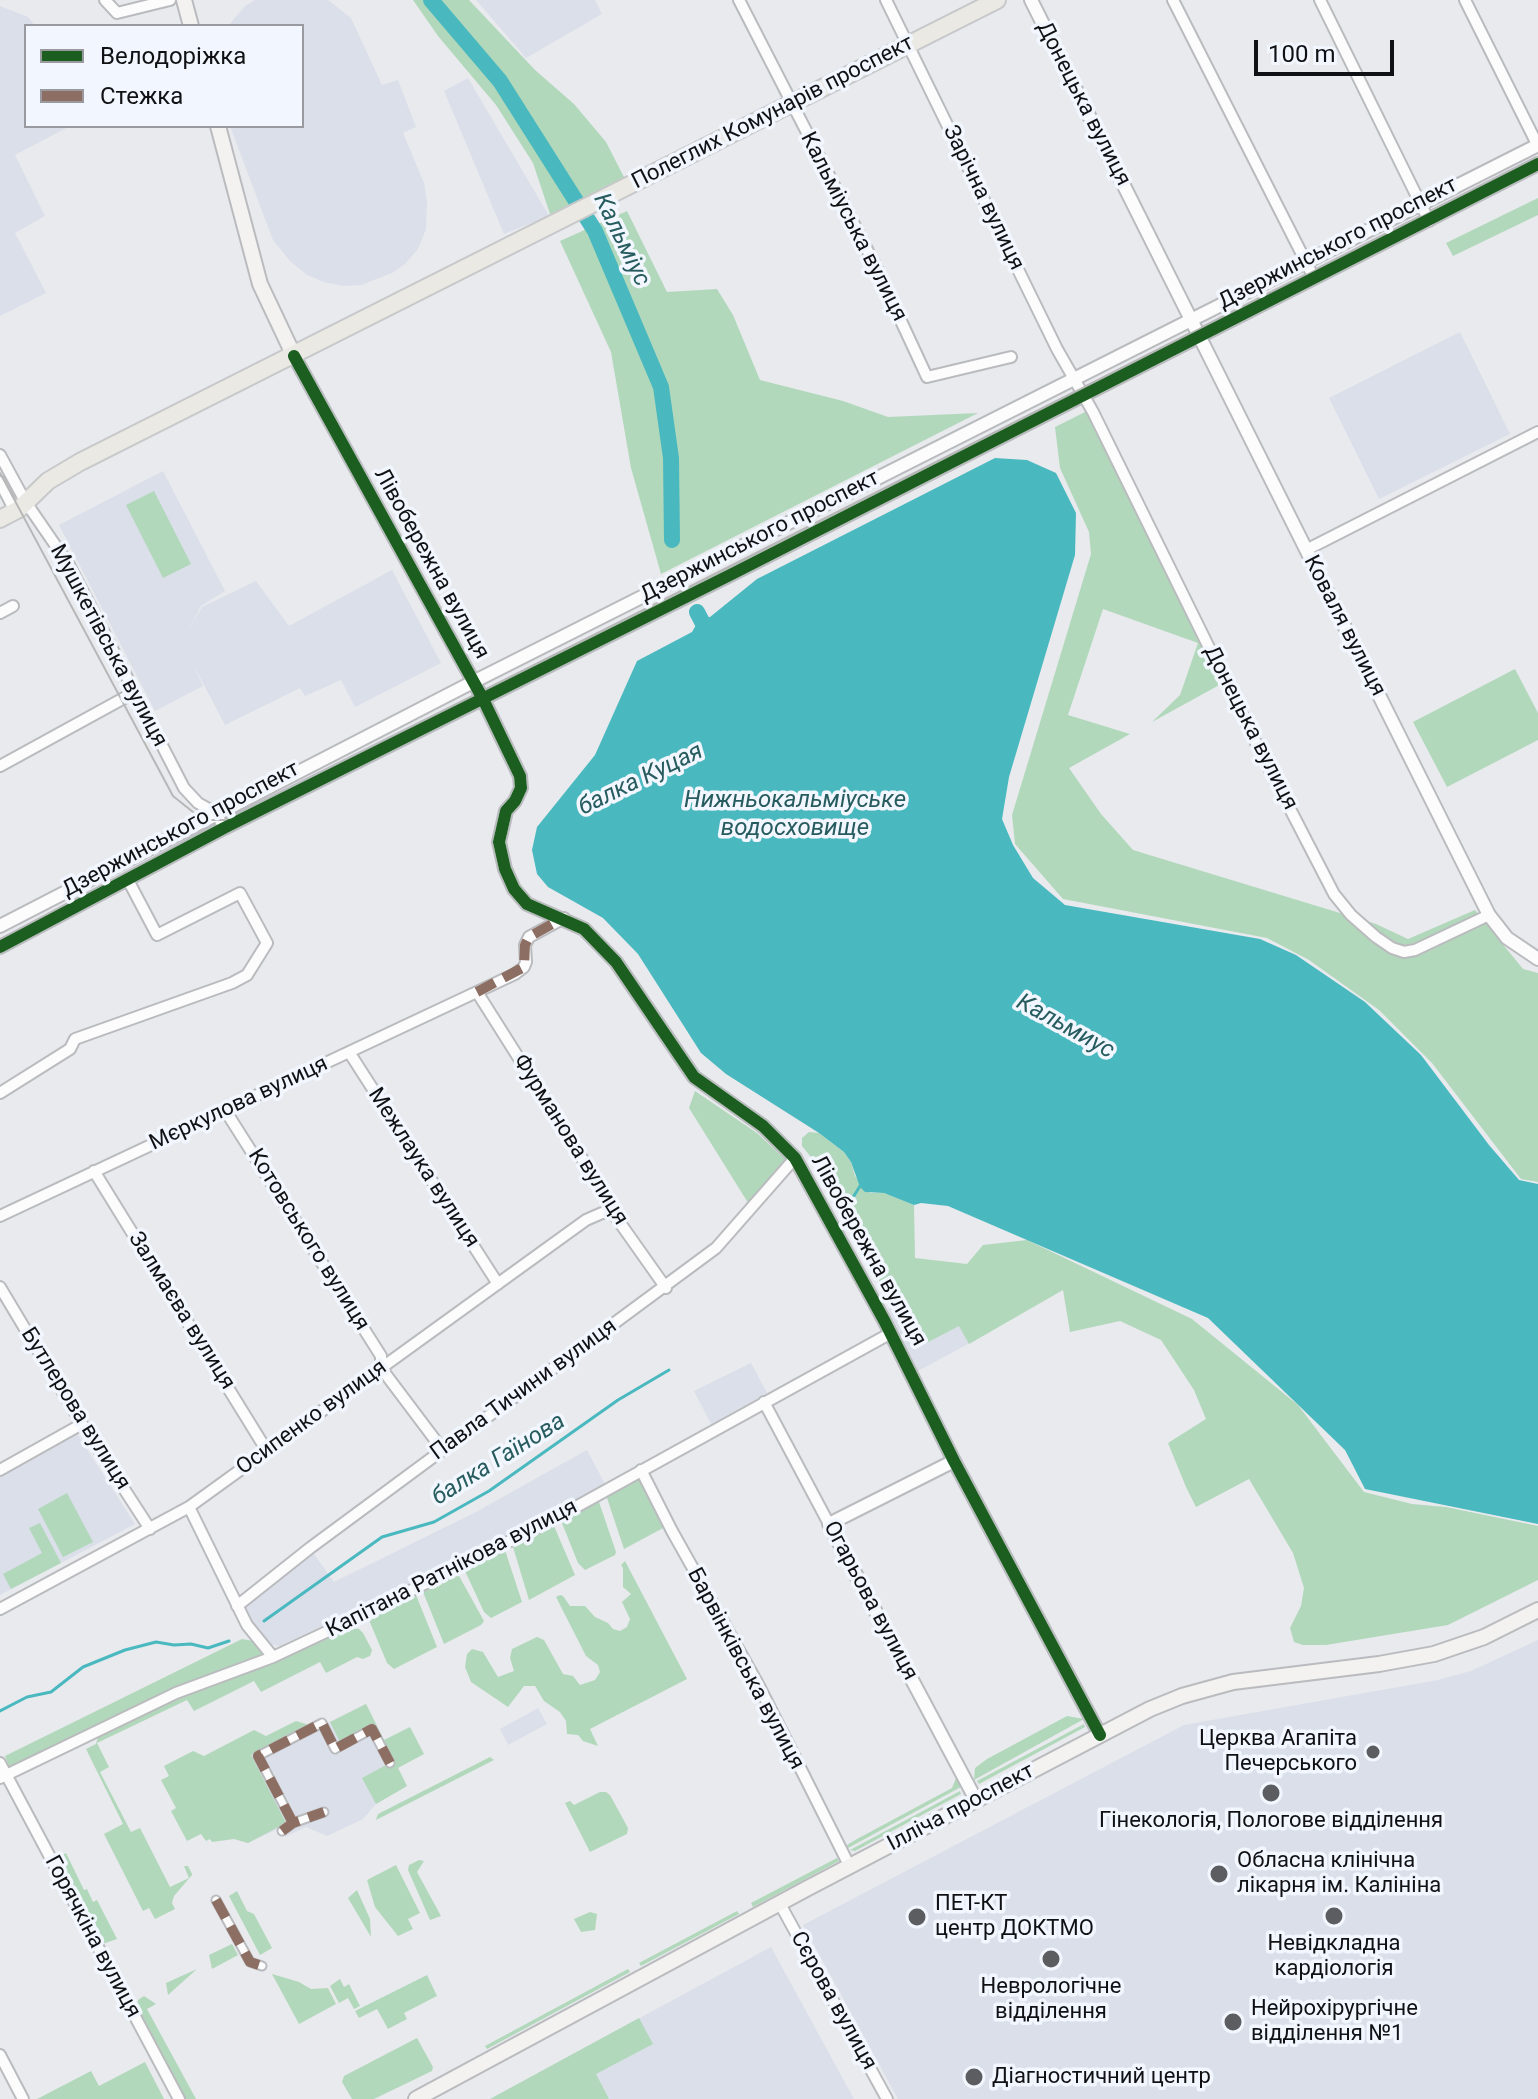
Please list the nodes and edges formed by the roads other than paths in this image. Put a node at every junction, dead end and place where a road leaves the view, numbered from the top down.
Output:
1 (105, 0) edge
2 (170, 0) edge
3 (184, 0) edge
4 (739, 0) edge
5 (886, 0) edge
6 (997, 0) edge
7 (1031, 0) edge
8 (1173, 0) edge
9 (1320, 0) edge
10 (1465, 0) edge
11 (190, 24) edge
12 (908, 45) junction
13 (791, 105) junction
14 (219, 128) edge
15 (1538, 146) edge
16 (1538, 164) edge
17 (1421, 205) junction
18 (1429, 221) junction
19 (1306, 263) junction
20 (1314, 278) junction
21 (1192, 320) junction
22 (1200, 336) junction
23 (294, 356) junction
24 (1011, 357) dead end
25 (1075, 379) junction
26 (1083, 395) junction
27 (1538, 432) edge
28 (0, 455) edge
29 (0, 482) edge
30 (13, 511) edge
31 (1306, 550) junction
32 (13, 606) dead end
33 (0, 613) edge
34 (473, 682) junction
35 (135, 692) junction
36 (483, 699) junction
37 (0, 766) edge
38 (216, 813) junction
39 (224, 828) junction
40 (128, 880) junction
41 (1489, 915) junction
42 (564, 918) junction
43 (0, 926) edge
44 (0, 947) edge
45 (1538, 959) edge
46 (477, 992) junction
47 (349, 1052) junction
48 (0, 1093) edge
49 (225, 1110) junction
50 (795, 1158) junction
51 (94, 1171) junction
52 (613, 1213) junction
53 (0, 1216) edge
54 (498, 1284) junction
55 (0, 1287) edge
56 (666, 1288) junction
57 (891, 1333) junction
58 (381, 1368) junction
59 (764, 1402) junction
60 (82, 1424) junction
61 (442, 1449) junction
62 (267, 1451) junction
63 (954, 1461) junction
64 (0, 1470) edge
65 (641, 1470) junction
66 (189, 1507) junction
67 (829, 1524) junction
68 (150, 1529) junction
69 (237, 1606) junction
70 (0, 1609) edge
71 (1538, 1610) edge
72 (273, 1657) junction
73 (1100, 1735) junction
74 (0, 1763) edge
75 (390, 1763) dead end
76 (3, 1776) edge
77 (976, 1800) junction
78 (324, 1812) dead end
79 (293, 1823) junction
80 (282, 1831) dead end
81 (850, 1867) junction
82 (216, 1900) dead end
83 (780, 1904) junction
84 (262, 1966) dead end
85 (0, 2055) edge
86 (23, 2099) edge
87 (179, 2099) edge
88 (416, 2099) edge
89 (887, 2099) edge

1 - 2 street
3 - 11 main road
4 - 13 street, Кальміуська вулиця
5 - 12 street, Зарічна вулиця
6 - 12 main road, Полеглих Комунарів проспект
7 - 21 street, Донецька вулиця
8 - 19 street
9 - 17 street
10 - 15 street
12 - 13 main road, Полеглих Комунарів проспект
12 - 25 street, Зарічна вулиця
13 - 23 main road, Полеглих Комунарів проспект
13 - 24 street, Кальміуська вулиця
14 - 23 main road, Лівобережна вулиця
15 - 17 street, Дзержинського проспект
16 - 18 street, Дзержинського проспект
17 - 18 street
17 - 19 street, Дзержинського проспект
18 - 20 street, Дзержинського проспект
19 - 20 street
19 - 21 street, Дзержинського проспект
20 - 22 street, Дзержинського проспект
21 - 22 street, Донецька вулиця
21 - 25 street, Дзержинського проспект
22 - 26 street, Дзержинського проспект
22 - 31 street, Коваля вулиця
23 - 30 main road, Полеглих Комунарів проспект
23 - 34 street, Лівобережна вулиця
25 - 26 street, Зарічна вулиця
25 - 34 street, Дзержинського проспект
26 - 36 street, Дзержинського проспект
26 - 41 street, Донецька вулиця
27 - 31 street
28 - 30 street, Мушкетівська вулиця
29 - 30 street, Мушкетівська вулиця
30 - 35 street, Мушкетівська вулиця
31 - 41 street, Коваля вулиця
32 - 33 street
34 - 36 street, Лівобережна вулиця
34 - 38 street, Дзержинського проспект
35 - 37 street
35 - 38 street, Мушкетівська вулиця
36 - 39 street, Дзержинського проспект
36 - 42 street, Лівобережна вулиця
38 - 39 street, Мушкетівська вулиця
38 - 43 street, Дзержинського проспект
39 - 40 street, Дзержинського проспект
40 - 44 street, Дзержинського проспект
40 - 48 street
41 - 45 street, Коваля вулиця
42 - 46 street, Мєркулова вулиця
42 - 50 street, Лівобережна вулиця
46 - 47 street, Мєркулова вулиця
46 - 52 street, Фурманова вулиця
47 - 49 street, Мєркулова вулиця
47 - 54 street, Межлаука вулиця
49 - 51 street, Мєркулова вулиця
49 - 58 street, Котовського вулиця
50 - 56 street, Павла Тичини вулиця
50 - 57 street, Лівобережна вулиця
51 - 53 street, Мєркулова вулиця
51 - 62 street, Залмаєва вулиця
52 - 54 street, Осипенко вулиця
52 - 56 street, Фурманова вулиця
54 - 58 street, Осипенко вулиця
55 - 60 street, Бутлерова вулиця
56 - 61 street, Павла Тичини вулиця
57 - 59 street, Капітана Ратнікова вулиця
57 - 63 street, Лівобережна вулиця
58 - 61 street, Котовського вулиця
58 - 62 street, Осипенко вулиця
59 - 65 street, Капітана Ратнікова вулиця
59 - 67 street, Огарьова вулиця
60 - 64 street
60 - 68 street, Бутлерова вулиця
61 - 69 street, Павла Тичини вулиця
62 - 66 street, Осипенко вулиця
63 - 67 street
63 - 73 street, Лівобережна вулиця
65 - 72 street, Капітана Ратнікова вулиця
65 - 81 street, Барвінківська вулиця
66 - 68 street, Осипенко вулиця
66 - 69 street
67 - 77 street, Огарьова вулиця
68 - 70 street, Осипенко вулиця
69 - 72 street
71 - 73 main road, Ілліча проспект
72 - 76 street, Капітана Ратнікова вулиця
73 - 77 main road, Ілліча проспект
74 - 76 street, Горячкіна вулиця
75 - 79 street
76 - 87 street, Горячкіна вулиця
77 - 81 main road, Ілліча проспект
78 - 79 street
79 - 80 street
81 - 83 main road, Ілліча проспект
82 - 84 street
83 - 88 main road, Ілліча проспект
83 - 89 street, Сєрова вулиця
85 - 86 street

